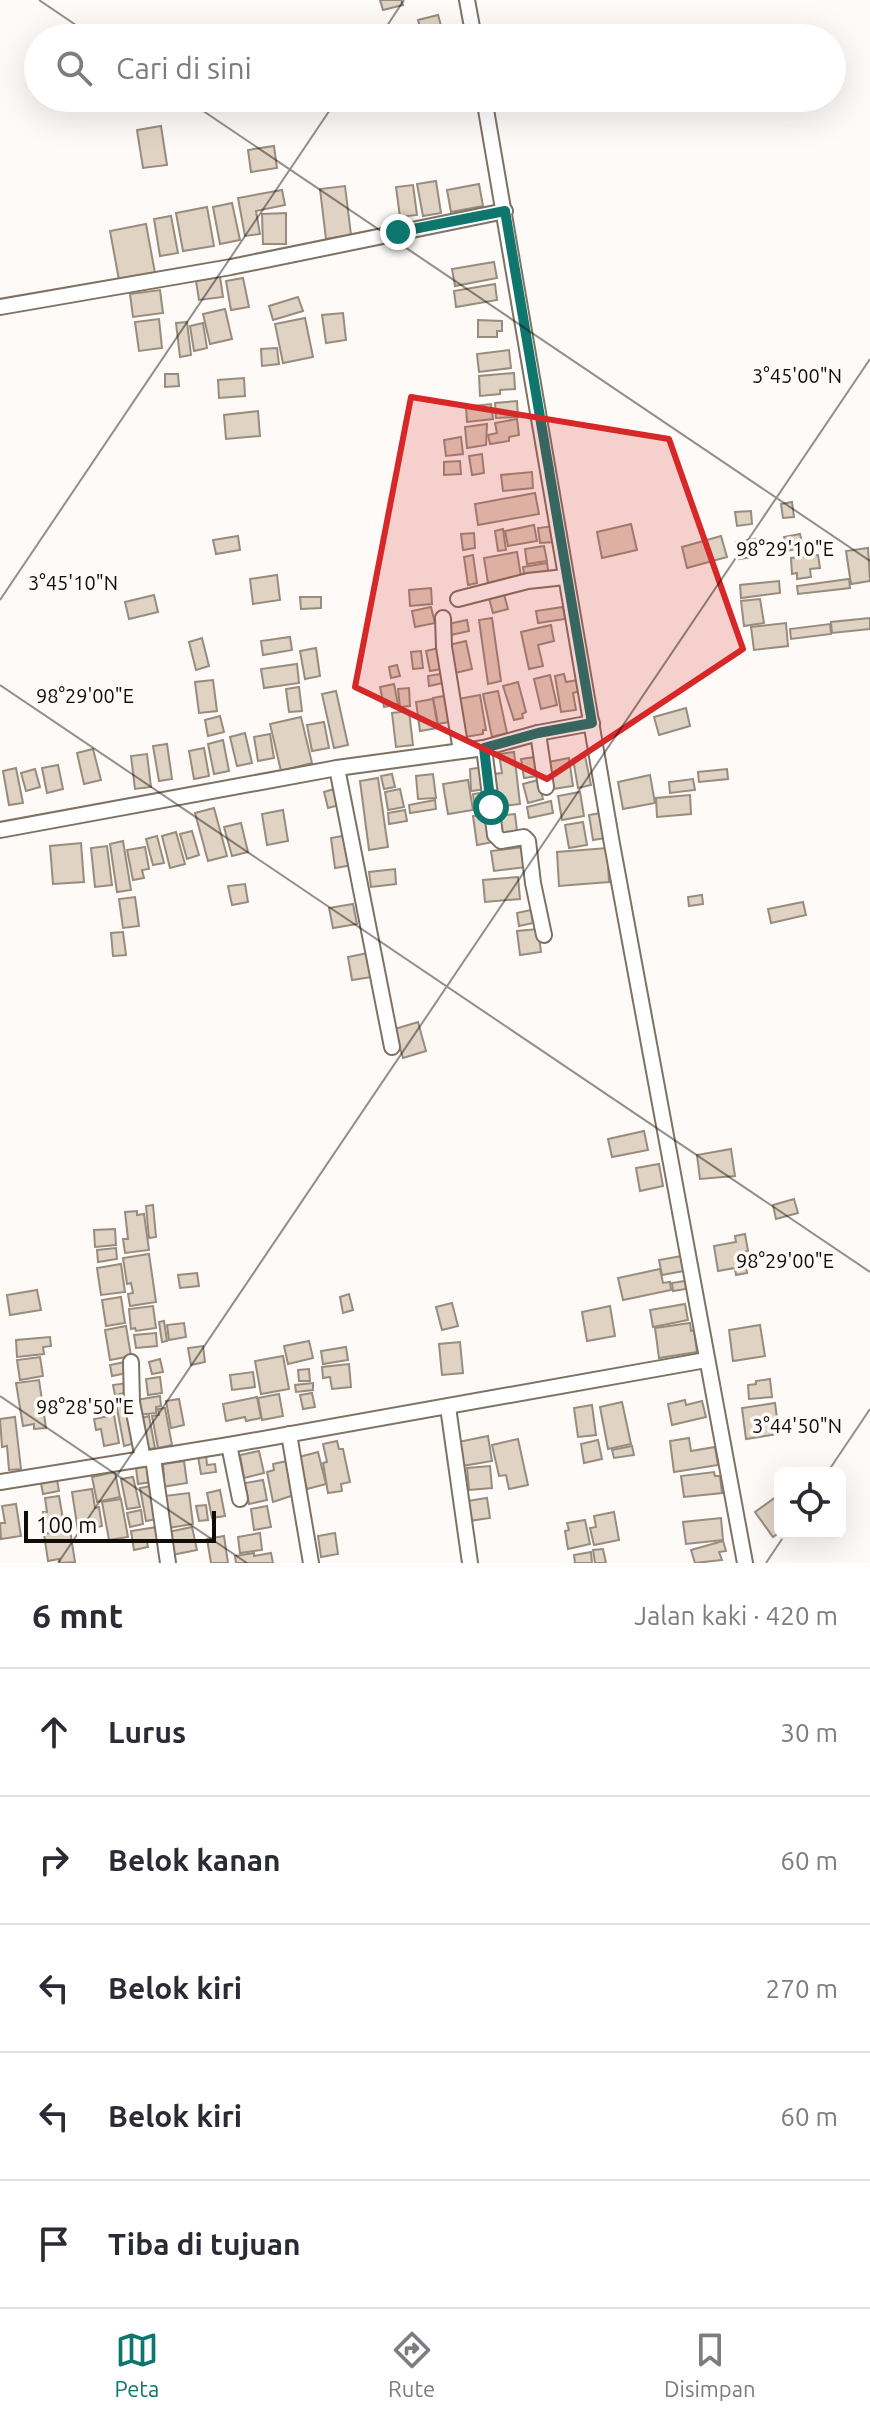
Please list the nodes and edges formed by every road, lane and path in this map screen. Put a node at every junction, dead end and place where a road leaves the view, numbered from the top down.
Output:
1 (467, 0) edge
2 (471, 24) edge
3 (487, 112) edge
4 (505, 211) junction
5 (0, 307) edge
6 (565, 577) junction
7 (458, 599) dead end
8 (443, 618) dead end
9 (592, 723) junction
10 (538, 733) junction
11 (484, 748) junction
12 (461, 751) junction
13 (337, 768) junction
14 (546, 787) dead end
15 (0, 830) edge
16 (544, 935) dead end
17 (392, 1047) dead end
18 (706, 1360) junction
19 (131, 1362) dead end
20 (448, 1407) junction
21 (289, 1434) junction
22 (229, 1445) junction
23 (148, 1459) junction
24 (0, 1482) edge
25 (240, 1499) dead end
26 (168, 1563) edge
27 (311, 1563) edge
28 (470, 1563) edge
29 (745, 1563) edge

1 - 2 street
3 - 4 street
4 - 5 street
4 - 6 street
6 - 7 street
6 - 9 street
8 - 12 street
9 - 10 street
9 - 18 street
10 - 11 street
10 - 14 street
11 - 12 street
11 - 16 street
12 - 13 street
13 - 15 street
13 - 17 street
18 - 20 street
18 - 29 street
19 - 23 street
20 - 21 street
20 - 28 street
21 - 22 street
21 - 27 street
22 - 23 street
22 - 25 street
23 - 24 street
23 - 26 street

